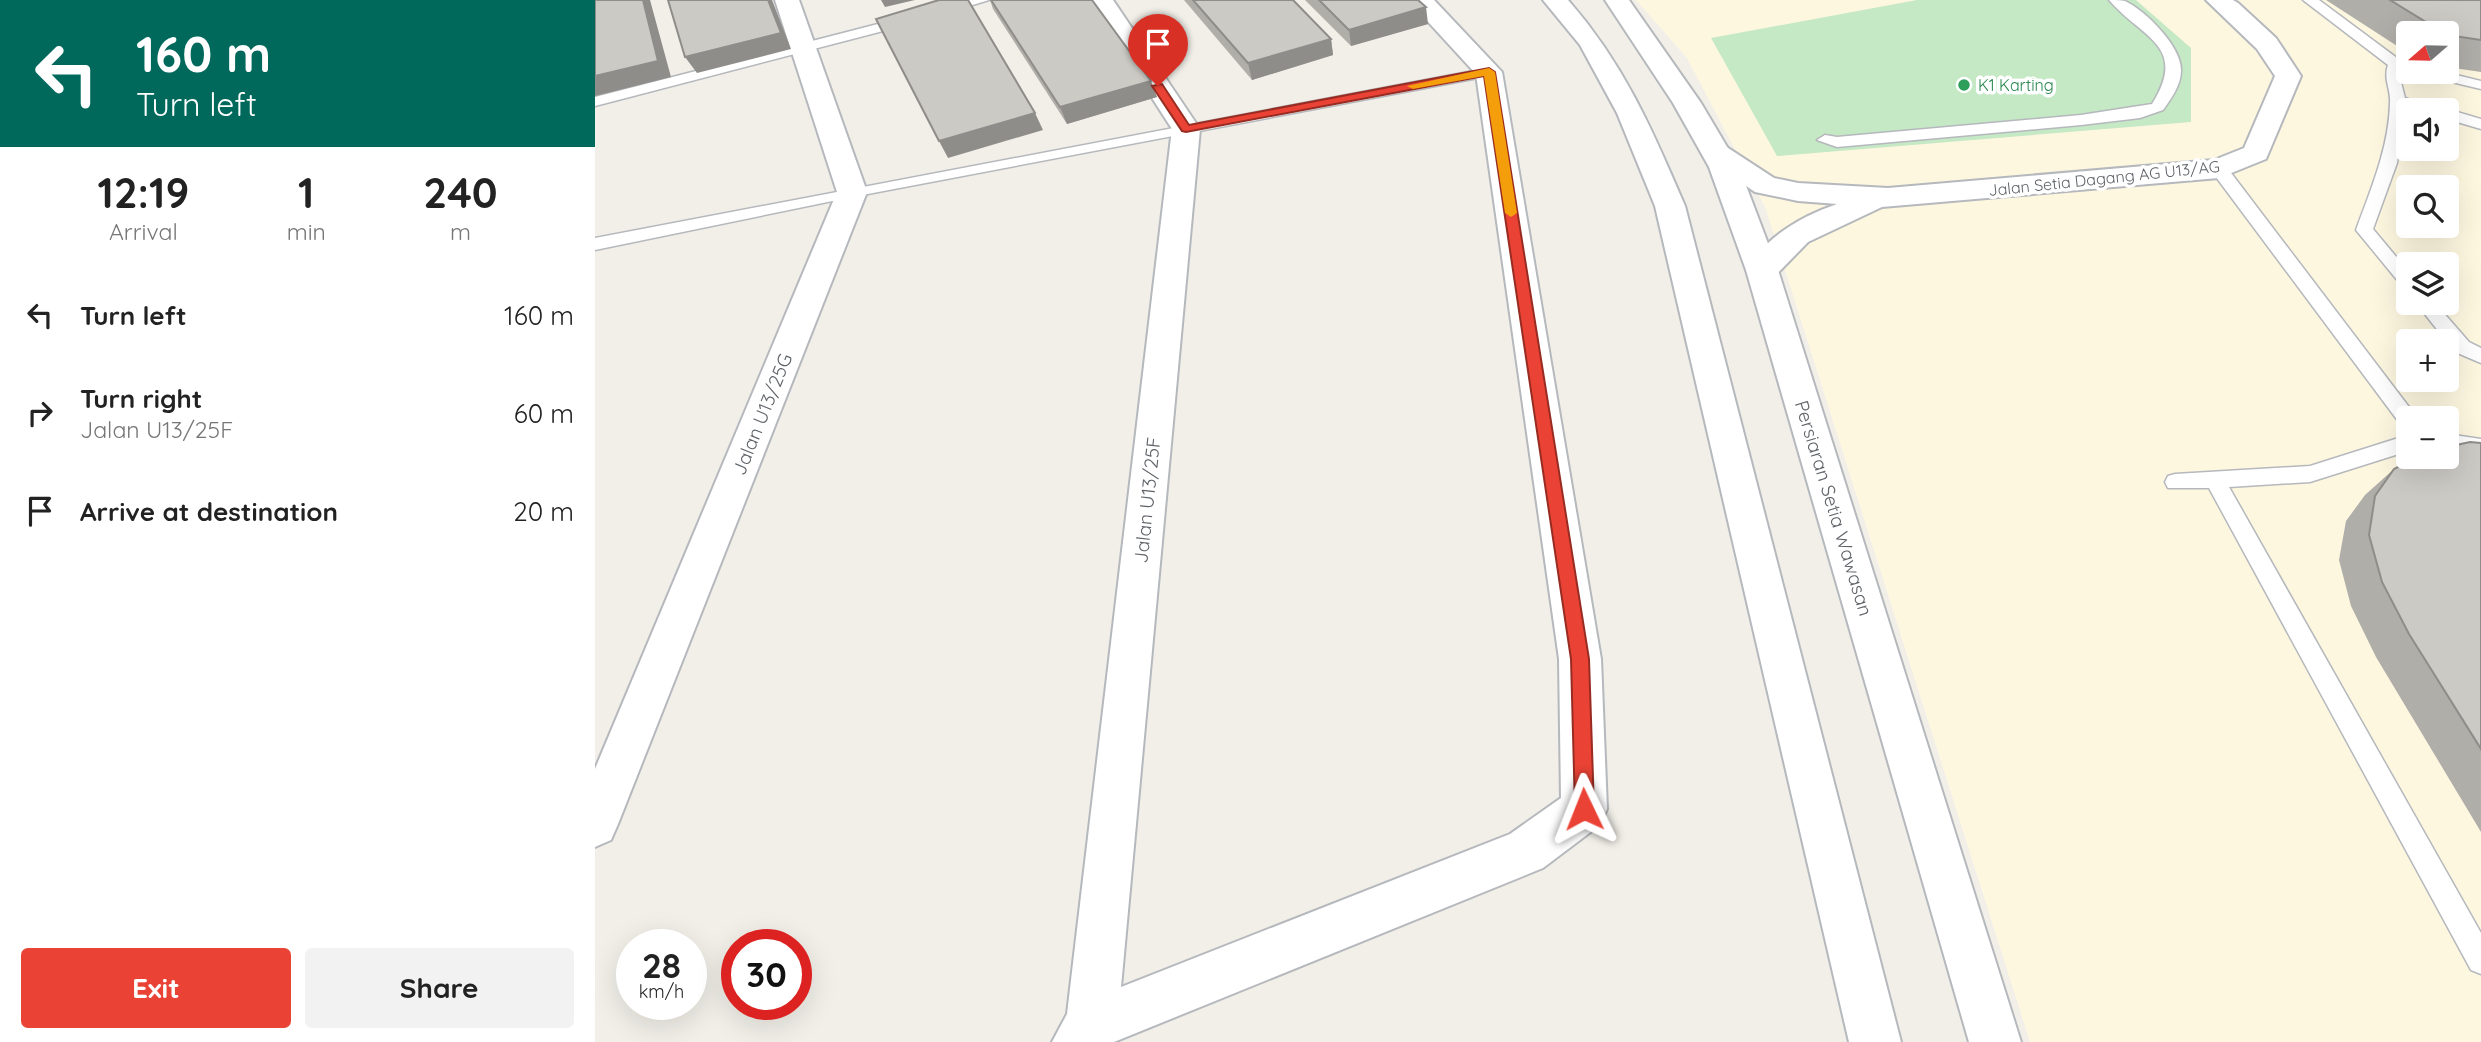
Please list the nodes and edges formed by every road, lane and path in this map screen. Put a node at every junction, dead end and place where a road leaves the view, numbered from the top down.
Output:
1 (787, 0) edge
2 (982, 0) edge
3 (1101, 0) edge
4 (1420, 0) edge
5 (1555, 0) edge
6 (1617, 0) edge
7 (2116, 0) edge
8 (2218, 0) edge
9 (2310, 0) edge
10 (805, 48) junction
11 (2396, 62) edge
12 (2396, 71) edge
13 (1489, 72) junction
14 (2459, 80) edge
15 (2481, 85) edge
16 (2397, 98) edge
17 (595, 102) edge
18 (2396, 115) edge
19 (2459, 118) edge
20 (2481, 124) edge
21 (1186, 129) junction
22 (1825, 140) dead end
23 (1715, 152) junction
24 (2219, 169) junction
25 (852, 192) junction
26 (1888, 198) junction
27 (595, 244) edge
28 (2396, 268) edge
29 (1762, 270) junction
30 (2435, 315) edge
31 (2481, 356) edge
32 (2397, 406) edge
33 (2459, 444) edge
34 (2396, 447) edge
35 (2481, 447) edge
36 (2215, 480) junction
37 (2175, 482) dead end
38 (595, 824) edge
39 (2481, 960) edge
40 (1085, 1034) edge
41 (1875, 1042) edge
42 (1995, 1042) edge

1 - 10 street
2 - 10 lane
3 - 21 street
4 - 13 street
5 - 41 street
6 - 23 street, Persiaran Setia Wawasan
7 - 22 lane
8 - 24 street, Jalan Setia Dagang AG U13/AG
9 - 11 lane
10 - 17 lane
10 - 25 street
12 - 16 lane
13 - 21 lane
13 - 40 street
14 - 15 lane
18 - 28 lane
19 - 20 lane
21 - 25 lane
21 - 40 street, Jalan U13/25F
23 - 26 street, Jalan Setia Dagang AG U13/AG
23 - 29 street, Persiaran Setia Wawasan
24 - 26 street, Jalan Setia Dagang AG U13/AG
24 - 32 lane
25 - 27 lane
25 - 38 street, Jalan U13/25G
26 - 29 street, Jalan Setia Dagang AG U13/AG
29 - 42 street, Persiaran Setia Wawasan
30 - 31 lane
33 - 35 lane
34 - 36 lane
36 - 37 lane
36 - 39 lane

